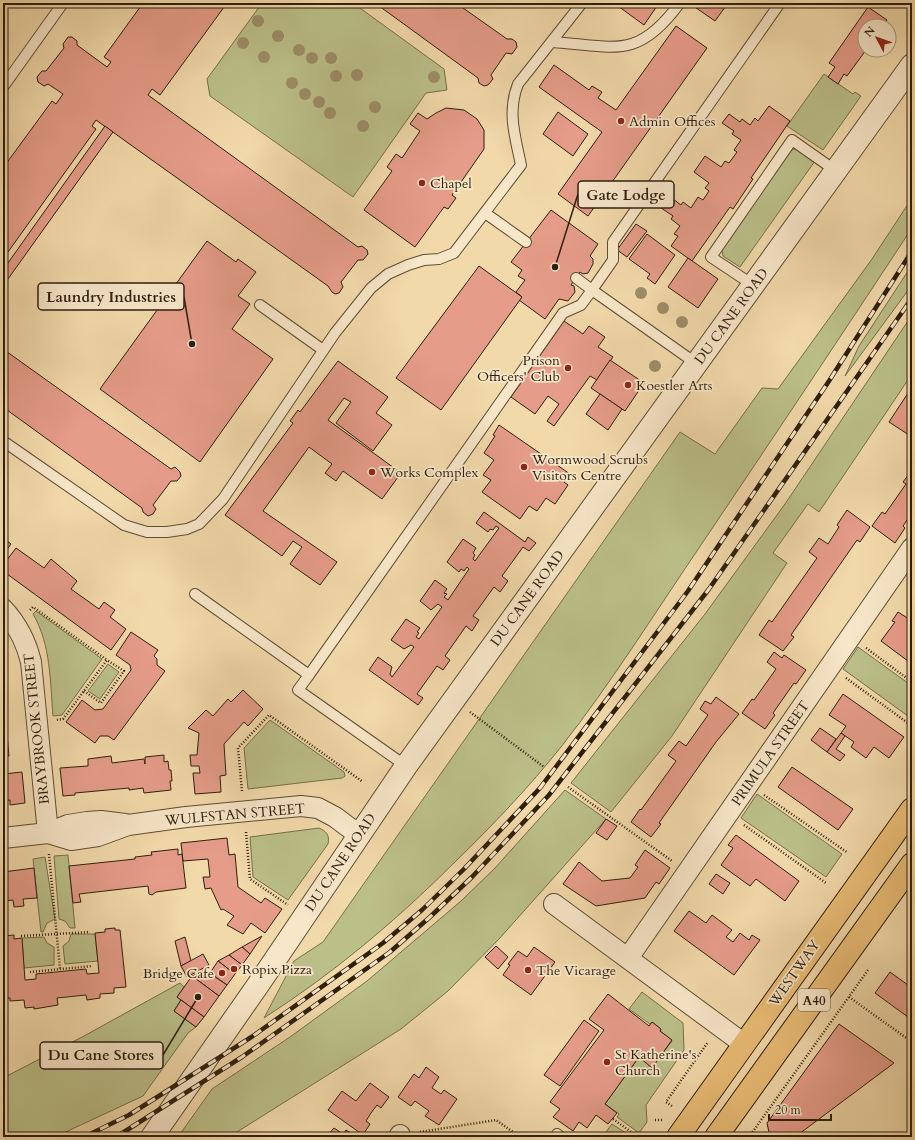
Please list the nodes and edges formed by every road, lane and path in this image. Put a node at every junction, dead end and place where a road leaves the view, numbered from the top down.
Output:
1 (63, 3) edge
2 (582, 3) edge
3 (780, 3) edge
4 (679, 4) edge
5 (552, 42) junction
6 (912, 65) edge
7 (3, 87) edge
8 (836, 171) junction
9 (486, 213) junction
10 (526, 242) dead end
11 (576, 278) dead end
12 (753, 285) junction
13 (592, 290) junction
14 (260, 305) dead end
15 (323, 350) junction
16 (696, 364) junction
17 (3, 441) edge
18 (912, 548) edge
19 (195, 594) dead end
20 (3, 609) edge
21 (28, 614) dead end
22 (865, 647) dead end
23 (107, 660) junction
24 (309, 675) junction
25 (845, 678) dead end
26 (912, 682) edge
27 (84, 691) junction
28 (453, 700) junction
29 (49, 720) dead end
30 (912, 726) edge
31 (406, 766) junction
32 (544, 767) dead end
33 (363, 782) dead end
34 (568, 787) dead end
35 (242, 794) dead end
36 (764, 794) dead end
37 (912, 810) edge
38 (742, 824) dead end
39 (246, 831) dead end
40 (359, 835) junction
41 (3, 838) edge
42 (48, 842) junction
43 (848, 853) dead end
44 (912, 864) edge
45 (688, 872) junction
46 (826, 883) dead end
47 (554, 904) dead end
48 (290, 906) dead end
49 (90, 932) dead end
50 (57, 934) junction
51 (21, 936) dead end
52 (628, 958) junction
53 (92, 966) dead end
54 (60, 969) junction
55 (868, 970) dead end
56 (30, 972) dead end
57 (849, 997) junction
58 (833, 1010) dead end
59 (837, 1014) junction
60 (710, 1040) dead end
61 (912, 1042) edge
62 (744, 1044) junction
63 (672, 1106) dead end
64 (613, 1118) dead end
65 (655, 1120) dead end
66 (662, 1121) dead end
67 (399, 1136) edge
68 (152, 1137) edge
69 (520, 1137) edge
70 (638, 1137) edge
71 (678, 1137) edge
72 (716, 1137) edge
73 (749, 1137) edge

1 - 7 lane
2 - 5 lane
3 - 13 lane
4 - 5 lane
5 - 9 lane
6 - 8 street, DU CANE ROAD
8 - 12 street, DU CANE ROAD
8 - 12 lane
9 - 10 lane
9 - 15 lane
11 - 13 lane
12 - 16 street, DU CANE ROAD
13 - 16 lane
13 - 24 lane
14 - 15 lane
15 - 17 lane
16 - 28 street, DU CANE ROAD
18 - 45 street, PRIMULA STREET
19 - 24 lane
20 - 42 street, BRAYBROOK STREET
21 - 23 path
22 - 26 path
23 - 27 path
23 - 27 path
24 - 31 lane
25 - 30 path
27 - 29 path
28 - 31 street, DU CANE ROAD
28 - 32 path
31 - 40 street, DU CANE ROAD
33 - 35 path
34 - 45 path
36 - 43 path
37 - 62 highway, WESTWAY / A40
38 - 46 path
39 - 48 path
40 - 42 street, WULFSTAN STREET
40 - 68 street, DU CANE ROAD
41 - 42 street, WULFSTAN STREET
42 - 50 path
44 - 72 highway, A40
45 - 52 street, PRIMULA STREET
47 - 52 street
49 - 50 path
50 - 51 path
50 - 54 path
52 - 62 street
53 - 54 path
54 - 56 path
55 - 57 path
57 - 59 path
57 - 61 path
58 - 59 path
59 - 73 path
60 - 63 path
62 - 71 highway, WESTWAY / A40
64 - 70 path
65 - 66 path
67 - 69 path

